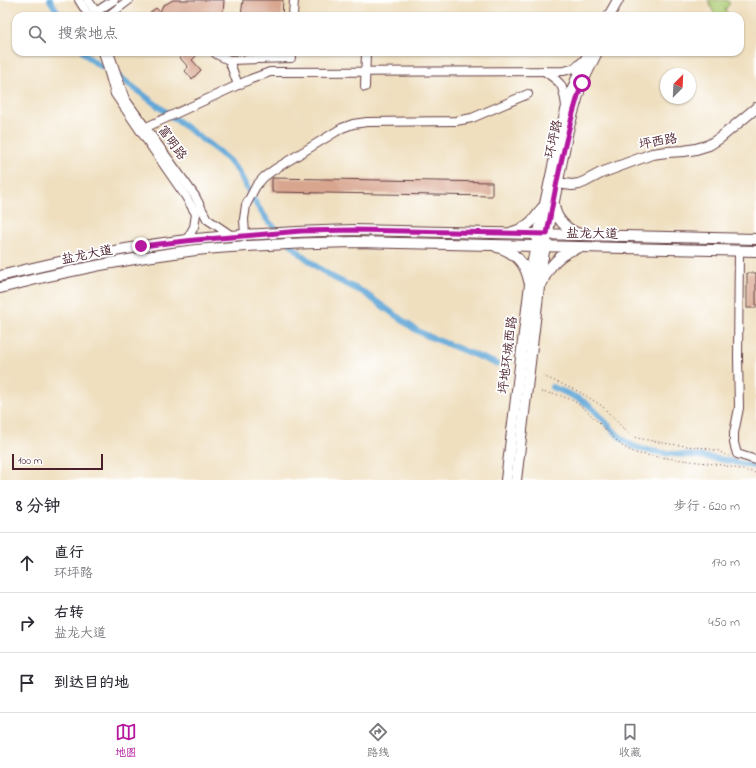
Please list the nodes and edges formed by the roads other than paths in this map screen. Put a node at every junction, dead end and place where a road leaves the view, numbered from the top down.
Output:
1 (79, 0) edge
2 (88, 0) edge
3 (114, 0) edge
4 (129, 0) edge
5 (294, 0) edge
6 (618, 0) edge
7 (625, 0) edge
8 (91, 12) edge
9 (93, 12) edge
10 (98, 12) edge
11 (113, 12) edge
12 (293, 12) edge
13 (611, 12) edge
14 (618, 12) edge
15 (104, 56) edge
16 (110, 56) edge
17 (220, 56) edge
18 (291, 56) edge
19 (366, 56) edge
20 (587, 56) edge
21 (595, 56) edge
22 (229, 60) junction
23 (366, 71) junction
24 (544, 71) junction
25 (238, 85) junction
26 (365, 87) dead end
27 (528, 94) dead end
28 (756, 108) edge
29 (567, 109) junction
30 (142, 128) junction
31 (554, 182) junction
32 (550, 198) junction
33 (505, 234) junction
34 (543, 234) junction
35 (246, 235) junction
36 (586, 235) junction
37 (232, 236) junction
38 (756, 239) edge
39 (186, 241) junction
40 (490, 245) junction
41 (541, 246) junction
42 (583, 247) junction
43 (739, 251) junction
44 (756, 251) edge
45 (0, 276) edge
46 (530, 285) junction
47 (0, 288) edge
48 (538, 293) junction
49 (525, 361) junction
50 (756, 460) edge
51 (506, 480) edge
52 (516, 480) edge

1 - 8 street
2 - 9 street
3 - 10 street
4 - 11 street
5 - 12 street
6 - 13 main road
7 - 14 main road
15 - 30 street, 富明路
16 - 30 street, 富明路
17 - 22 street
18 - 22 street
19 - 23 street
20 - 24 street
20 - 29 main road, 环坪路
21 - 31 main road, 环坪路
22 - 25 street
23 - 24 street
23 - 25 street
23 - 26 street
24 - 29 street
25 - 30 street
27 - 35 street
28 - 31 main road, 坪西路
29 - 31 main road, 环坪路
30 - 37 street, 富明路
30 - 39 street, 富明路
31 - 32 main road, 环坪路
32 - 33 main road
32 - 34 main road, 环坪路
32 - 36 main road
33 - 34 main road, 盐龙大道
33 - 35 main road, 盐龙大道
34 - 36 main road, 盐龙大道
34 - 41 main road, 坪地环城西路
35 - 37 main road, 盐龙大道
36 - 38 main road, 盐龙大道
37 - 39 main road, 盐龙大道
39 - 45 main road, 盐龙大道
40 - 41 main road, 盐龙大道
40 - 46 main road
40 - 47 main road, 盐龙大道
41 - 42 main road, 盐龙大道
41 - 46 main road, 坪地环城西路
41 - 48 main road, 坪地环城西路
42 - 43 main road, 盐龙大道
42 - 48 main road
43 - 44 main road, 盐龙大道
43 - 50 street
46 - 49 main road, 坪地环城西路
48 - 49 main road, 坪地环城西路
49 - 51 main road, 坪地环城西路
49 - 52 main road, 坪地环城西路

